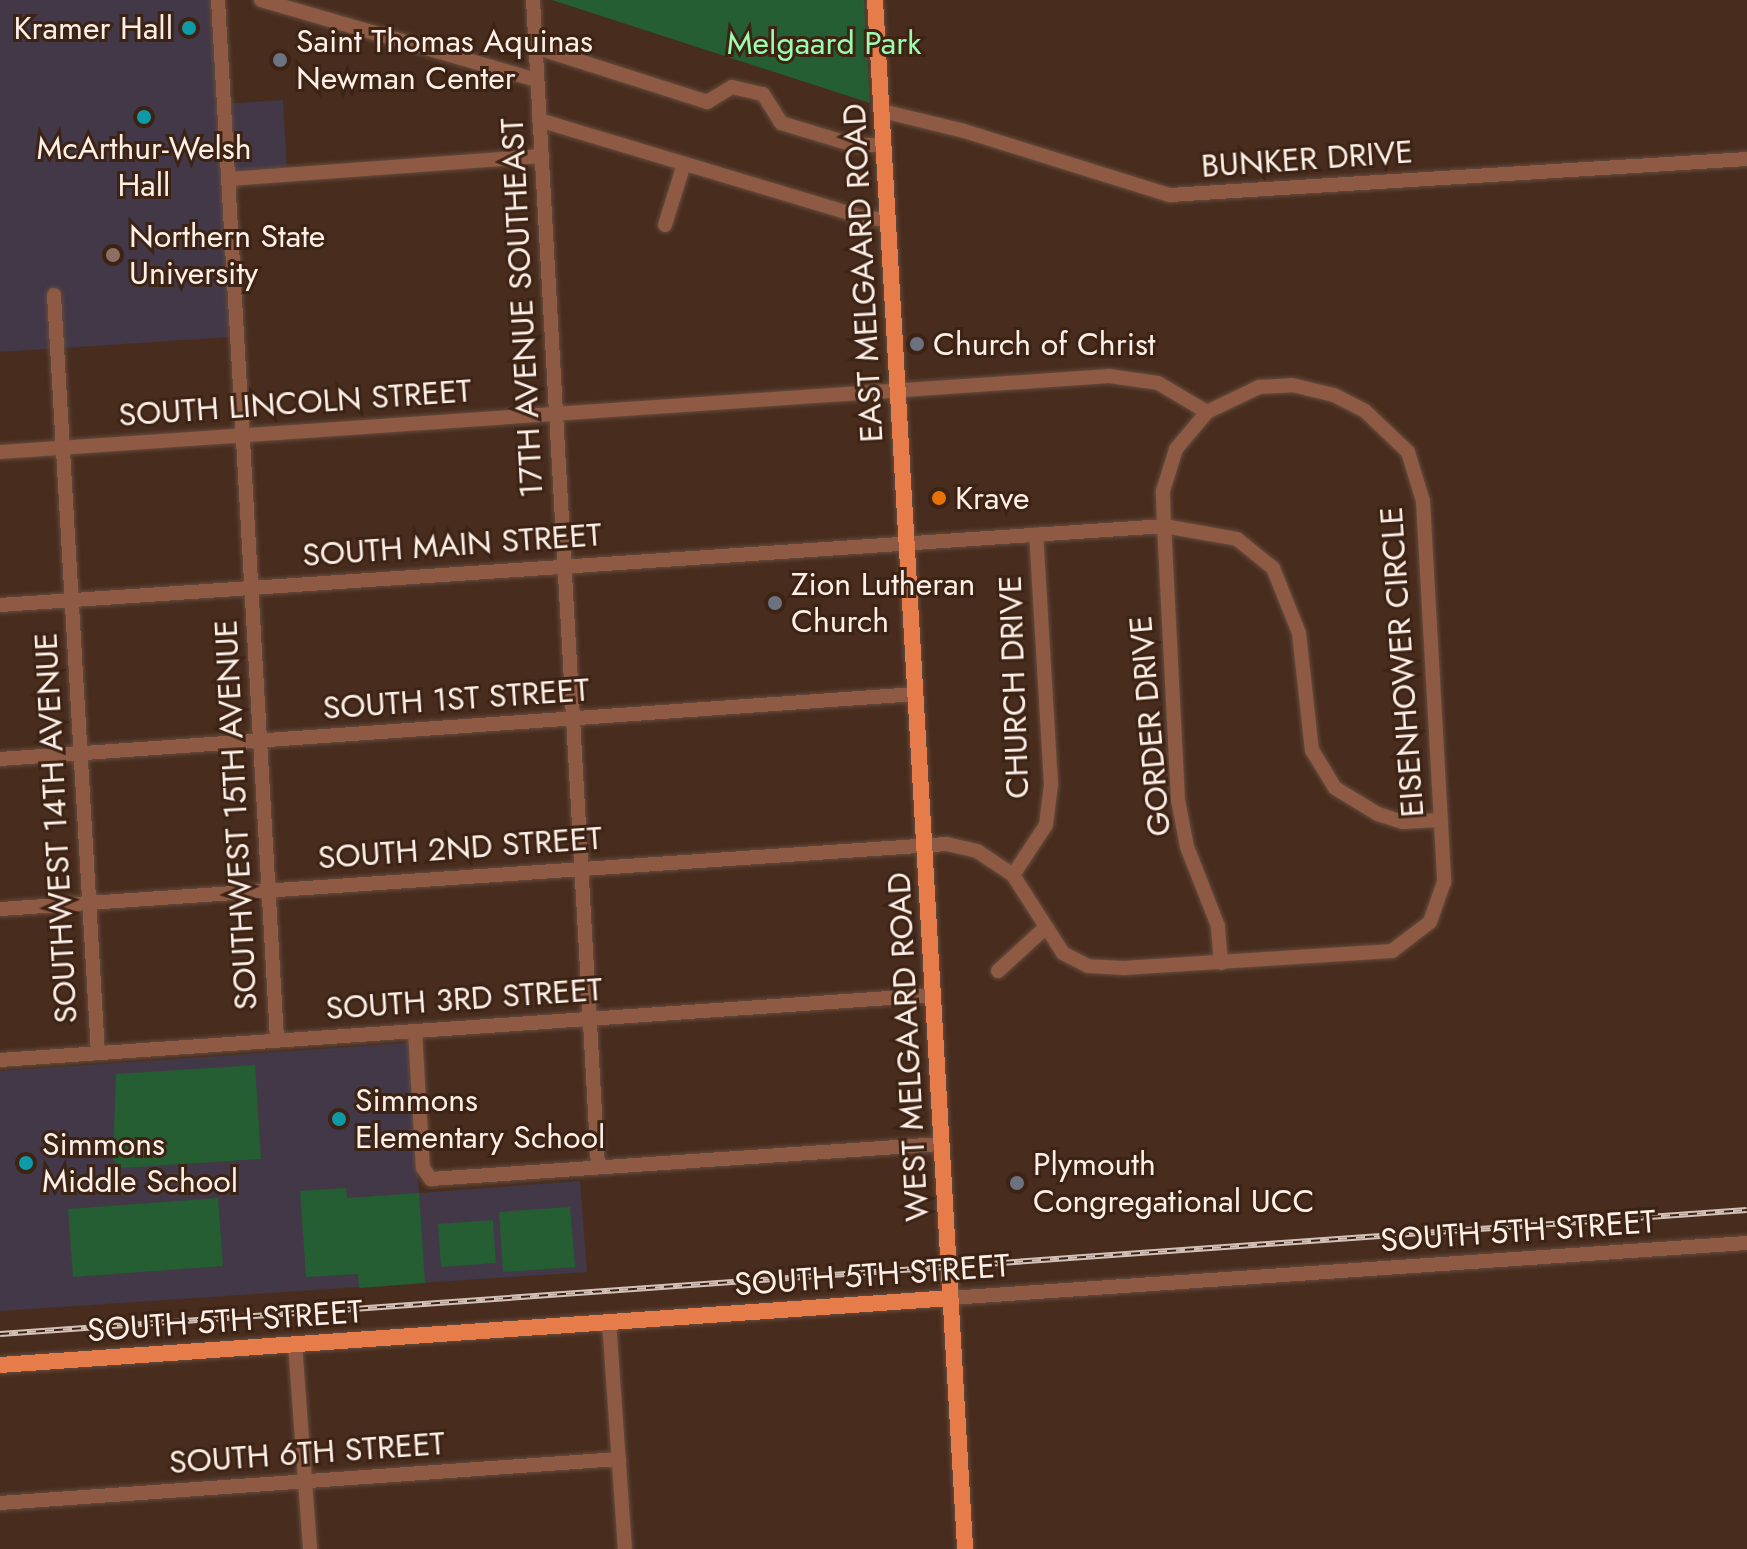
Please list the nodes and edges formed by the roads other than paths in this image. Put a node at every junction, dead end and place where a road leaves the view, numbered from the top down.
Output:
1 (218, 0) edge
2 (261, 0) edge
3 (533, 0) edge
4 (875, 0) edge
5 (535, 47) junction
6 (537, 80) junction
7 (882, 111) junction
8 (539, 120) junction
9 (884, 145) junction
10 (542, 156) junction
11 (1747, 159) edge
12 (684, 164) junction
13 (229, 179) junction
14 (888, 220) junction
15 (665, 225) dead end
16 (54, 295) dead end
17 (898, 389) junction
18 (1207, 412) junction
19 (556, 414) junction
20 (243, 435) junction
21 (63, 447) junction
22 (0, 452) edge
23 (1164, 526) junction
24 (1036, 534) junction
25 (907, 542) junction
26 (564, 566) junction
27 (251, 587) junction
28 (71, 600) junction
29 (0, 605) edge
30 (916, 694) junction
31 (573, 719) junction
32 (261, 741) junction
33 (81, 754) junction
34 (0, 759) edge
35 (1441, 820) junction
36 (924, 846) junction
37 (581, 867) junction
38 (1013, 875) junction
39 (270, 890) junction
40 (89, 903) junction
41 (0, 909) edge
42 (1045, 928) junction
43 (1221, 963) junction
44 (998, 971) dead end
45 (933, 995) junction
46 (590, 1019) junction
47 (415, 1031) junction
48 (277, 1040) junction
49 (98, 1053) junction
50 (0, 1060) edge
51 (941, 1144) junction
52 (598, 1166) junction
53 (1747, 1243) edge
54 (950, 1298) junction
55 (609, 1321) junction
56 (295, 1344) junction
57 (0, 1365) edge
58 (619, 1459) junction
59 (305, 1482) junction
60 (0, 1503) edge
61 (310, 1549) edge
62 (625, 1549) edge
63 (965, 1549) edge

1 - 13 street, SOUTHWEST 15TH AVENUE
2 - 6 street
3 - 5 street, 17TH AVENUE SOUTHEAST
4 - 7 main road, EAST MELGAARD ROAD
5 - 6 street, 17TH AVENUE SOUTHEAST
5 - 9 street
6 - 8 street, 17TH AVENUE SOUTHEAST
7 - 9 main road, EAST MELGAARD ROAD
7 - 11 street, BUNKER DRIVE
8 - 10 street, 17TH AVENUE SOUTHEAST
8 - 12 street
9 - 14 main road, EAST MELGAARD ROAD
10 - 13 street
10 - 19 street, 17TH AVENUE SOUTHEAST
12 - 14 street
12 - 15 street
13 - 20 street, SOUTHWEST 15TH AVENUE
14 - 17 main road, EAST MELGAARD ROAD
16 - 21 street, SOUTHWEST 14TH AVENUE
17 - 18 street, SOUTH LINCOLN STREET
17 - 19 street, SOUTH LINCOLN STREET
17 - 25 main road, EAST MELGAARD ROAD
18 - 23 street, EISENHOWER CIRCLE
18 - 35 street, EISENHOWER CIRCLE
19 - 20 street, SOUTH LINCOLN STREET
19 - 26 street, 17TH AVENUE SOUTHEAST
20 - 21 street, SOUTH LINCOLN STREET
20 - 27 street, SOUTHWEST 15TH AVENUE
21 - 22 street, SOUTH LINCOLN STREET
21 - 28 street, SOUTHWEST 14TH AVENUE
23 - 24 street
23 - 35 street
23 - 43 street, GORDER DRIVE
24 - 25 street
24 - 38 street, CHURCH DRIVE
25 - 26 street, SOUTH MAIN STREET
25 - 30 main road, WEST MELGAARD ROAD
26 - 27 street, SOUTH MAIN STREET
26 - 31 street, 17TH AVENUE SOUTHEAST
27 - 28 street, SOUTH MAIN STREET
27 - 32 street, SOUTHWEST 15TH AVENUE
28 - 29 street, SOUTH MAIN STREET
28 - 33 street, SOUTHWEST 14TH AVENUE
30 - 31 street, SOUTH 1ST STREET
30 - 36 main road, WEST MELGAARD ROAD
31 - 32 street, SOUTH 1ST STREET
31 - 37 street, 17TH AVENUE SOUTHEAST
32 - 33 street, SOUTH 1ST STREET
32 - 39 street, SOUTHWEST 15TH AVENUE
33 - 34 street, SOUTH 1ST STREET
33 - 40 street, SOUTHWEST 14TH AVENUE
35 - 43 street, EISENHOWER CIRCLE
36 - 37 street, SOUTH 2ND STREET
36 - 38 street, EISENHOWER CIRCLE
36 - 45 main road, WEST MELGAARD ROAD
37 - 39 street, SOUTH 2ND STREET
37 - 46 street, 17TH AVENUE SOUTHEAST
38 - 42 street, EISENHOWER CIRCLE
39 - 40 street, SOUTH 2ND STREET
39 - 48 street, SOUTHWEST 15TH AVENUE
40 - 41 street, SOUTH 2ND STREET
40 - 49 street, SOUTHWEST 14TH AVENUE
42 - 43 street, EISENHOWER CIRCLE
42 - 44 street
45 - 46 street, SOUTH 3RD STREET
45 - 51 main road, WEST MELGAARD ROAD
46 - 47 street, SOUTH 3RD STREET
46 - 52 street, 17TH AVENUE SOUTHEAST
47 - 48 street, SOUTH 3RD STREET
47 - 52 street
48 - 49 street, SOUTH 3RD STREET
49 - 50 street, SOUTH 3RD STREET
51 - 52 street
51 - 54 main road, WEST MELGAARD ROAD
53 - 54 street, SOUTH 5TH STREET
54 - 55 main road, SOUTH 5TH STREET
54 - 63 main road, WEST MELGAARD ROAD
55 - 56 main road, SOUTH 5TH STREET
55 - 58 street
56 - 57 main road, SOUTH 5TH STREET
56 - 59 street
58 - 59 street, SOUTH 6TH STREET
58 - 62 street
59 - 60 street, SOUTH 6TH STREET
59 - 61 street

